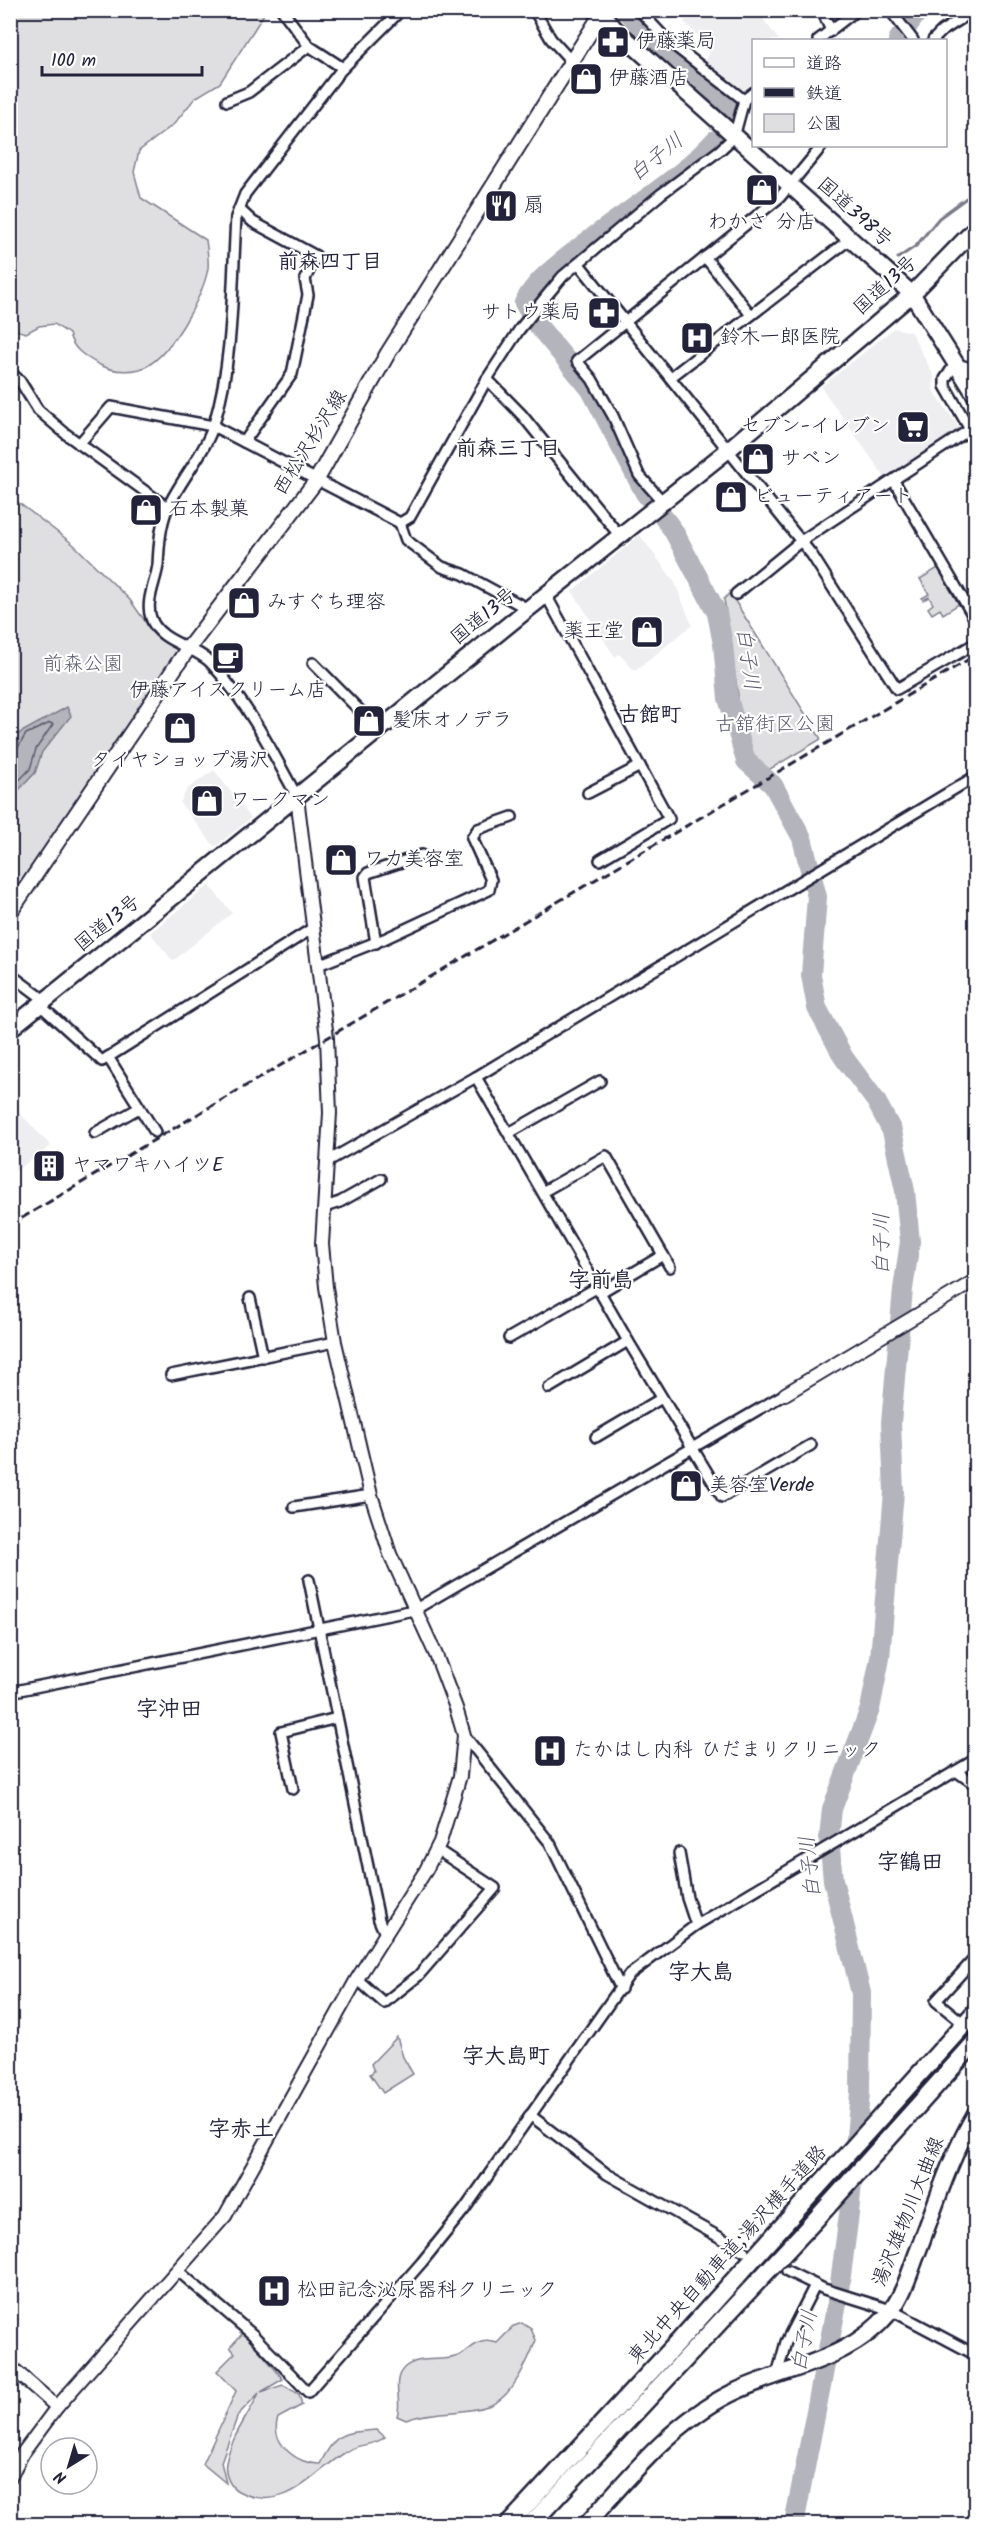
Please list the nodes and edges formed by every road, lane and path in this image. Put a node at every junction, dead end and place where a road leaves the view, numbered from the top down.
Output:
1 (282, 10) edge
2 (402, 10) edge
3 (534, 10) edge
4 (639, 10) edge
5 (822, 10) edge
6 (857, 10) edge
7 (890, 10) edge
8 (602, 12) edge
9 (967, 15) dead end
10 (831, 31) junction
11 (819, 39) edge
12 (912, 39) edge
13 (934, 39) edge
14 (309, 46) junction
15 (572, 62) junction
16 (343, 68) junction
17 (752, 93) edge
18 (744, 100) junction
19 (227, 101) dead end
20 (734, 137) junction
21 (821, 147) edge
22 (790, 184) junction
23 (239, 209) junction
24 (975, 228) edge
25 (850, 239) junction
26 (705, 257) junction
27 (579, 264) junction
28 (912, 294) junction
29 (752, 315) junction
30 (625, 321) junction
31 (955, 363) junction
32 (975, 369) edge
33 (10, 372) edge
34 (671, 377) junction
35 (487, 379) junction
36 (975, 396) edge
37 (213, 426) junction
38 (969, 430) junction
39 (975, 440) edge
40 (244, 442) junction
41 (79, 444) junction
42 (728, 450) junction
43 (316, 481) junction
44 (894, 481) junction
45 (662, 501) junction
46 (168, 508) junction
47 (400, 523) junction
48 (620, 536) junction
49 (801, 541) junction
50 (736, 594) dead end
51 (546, 595) junction
52 (528, 609) junction
53 (975, 621) edge
54 (975, 643) edge
55 (187, 650) junction
56 (313, 663) dead end
57 (379, 730) junction
58 (640, 766) junction
59 (975, 776) edge
60 (588, 793) dead end
61 (297, 797) junction
62 (512, 817) dead end
63 (422, 855) dead end
64 (600, 860) dead end
65 (10, 912) edge
66 (313, 928) junction
67 (376, 943) junction
68 (318, 965) junction
69 (10, 975) edge
70 (44, 1004) junction
71 (10, 1029) edge
72 (108, 1057) junction
73 (476, 1077) junction
74 (600, 1081) dead end
75 (139, 1108) junction
76 (155, 1132) dead end
77 (95, 1133) dead end
78 (509, 1133) junction
79 (328, 1161) junction
80 (381, 1179) dead end
81 (544, 1191) junction
82 (325, 1207) junction
83 (663, 1255) junction
84 (670, 1267) dead end
85 (975, 1280) edge
86 (599, 1289) junction
87 (250, 1298) dead end
88 (509, 1338) dead end
89 (628, 1341) junction
90 (335, 1342) junction
91 (263, 1357) junction
92 (171, 1375) dead end
93 (549, 1388) dead end
94 (785, 1394) joint
95 (662, 1398) junction
96 (596, 1437) dead end
97 (811, 1446) dead end
98 (694, 1447) junction
99 (371, 1494) junction
100 (294, 1507) dead end
101 (309, 1580) dead end
102 (414, 1610) junction
103 (319, 1629) junction
104 (10, 1692) edge
105 (338, 1718) junction
106 (464, 1735) junction
107 (975, 1760) edge
108 (956, 1771) junction
109 (975, 1785) edge
110 (293, 1789) dead end
111 (436, 1849) junction
112 (679, 1853) dead end
113 (696, 1925) junction
114 (386, 1936) junction
115 (975, 1958) edge
116 (357, 1979) junction
117 (621, 1989) junction
118 (975, 1998) edge
119 (975, 2011) edge
120 (958, 2019) dead end
121 (975, 2041) edge
122 (975, 2055) edge
123 (904, 2090) junction
124 (927, 2097) junction
125 (975, 2113) edge
126 (530, 2115) junction
127 (744, 2251) dead end
128 (177, 2270) junction
129 (787, 2271) dead end
130 (820, 2287) junction
131 (891, 2310) junction
132 (975, 2355) edge
133 (10, 2366) edge
134 (777, 2375) junction
135 (57, 2407) junction
136 (10, 2477) edge
137 (509, 2524) edge
138 (531, 2524) edge
139 (587, 2524) edge

1 - 14 street
2 - 16 street
3 - 15 street
4 - 18 street
5 - 10 street
6 - 10 street
7 - 12 street
8 - 15 main road, 西松沢杉沢線
8 - 20 main road, 国道398号
9 - 13 street
10 - 11 street
14 - 16 street
14 - 19 street
15 - 43 main road, 西松沢杉沢線
16 - 23 street
17 - 18 street
18 - 20 street
20 - 22 main road, 国道398号
20 - 27 street
21 - 22 street
22 - 25 main road, 国道398号
22 - 26 street
23 - 37 street
23 - 40 street
24 - 28 main road, 国道13号
25 - 28 main road, 国道398号
25 - 29 street
26 - 29 street
26 - 30 street
27 - 30 street
27 - 35 street
28 - 31 main road, 国道398号
28 - 42 main road, 国道13号
29 - 34 street
30 - 34 street
30 - 45 street
31 - 32 street
31 - 36 main road, 国道398号
31 - 38 street
33 - 41 street
34 - 42 street
35 - 47 street
35 - 48 street
37 - 40 street
37 - 41 street
37 - 46 street
38 - 39 street
38 - 44 street
40 - 43 street
41 - 46 street
42 - 45 main road, 国道13号
42 - 49 street
43 - 47 street
43 - 55 main road, 西松沢杉沢線
44 - 49 street
44 - 53 street
45 - 48 main road, 国道13号
46 - 55 street
47 - 52 street
48 - 51 main road, 国道13号
49 - 50 street
49 - 54 street
51 - 52 main road, 国道13号
51 - 58 street
52 - 57 main road, 国道13号
55 - 61 street
55 - 65 main road, 西松沢杉沢線
56 - 57 street
57 - 61 main road, 国道13号
58 - 60 street
58 - 64 street
59 - 73 street
61 - 66 street
61 - 70 main road, 国道13号
62 - 67 street
63 - 67 street
66 - 68 street
66 - 72 street
67 - 68 street
68 - 79 street
69 - 70 street
70 - 71 main road, 国道13号
70 - 72 street
72 - 75 street
73 - 78 street
73 - 79 street
74 - 78 street
75 - 76 street
75 - 77 street
78 - 81 street
79 - 82 street
80 - 82 street
81 - 83 street
81 - 86 street
82 - 90 street
83 - 84 street
83 - 86 street
85 - 94 street
86 - 88 street
86 - 89 street
87 - 91 street
89 - 93 street
89 - 95 street
90 - 91 street
90 - 99 street
91 - 92 street
94 - 98 street
95 - 96 street
95 - 98 street
97 - 98 street
98 - 102 street
99 - 100 street
99 - 102 street
101 - 103 street
102 - 103 street
102 - 106 street
103 - 104 street
103 - 105 street
105 - 110 street
105 - 114 street
106 - 111 street
106 - 117 street
107 - 108 street
108 - 109 street
108 - 113 street
111 - 114 street
111 - 116 street
112 - 113 street
113 - 117 street
114 - 116 street
115 - 120 street
116 - 128 street
117 - 126 street
118 - 123 highway
119 - 123 highway, 東北中央自動車道;湯沢横手道路
121 - 124 highway, 東北中央自動車道;湯沢横手道路
122 - 124 highway
123 - 137 highway, 東北中央自動車道;湯沢横手道路
124 - 138 highway, 東北中央自動車道;湯沢横手道路
125 - 131 main road, 湯沢雄物川大曲線
126 - 127 street
126 - 128 street
128 - 135 street
129 - 130 street
130 - 131 street
130 - 134 street
131 - 132 street
131 - 134 main road, 湯沢雄物川大曲線
133 - 135 street
134 - 139 main road, 湯沢雄物川大曲線
135 - 136 street

